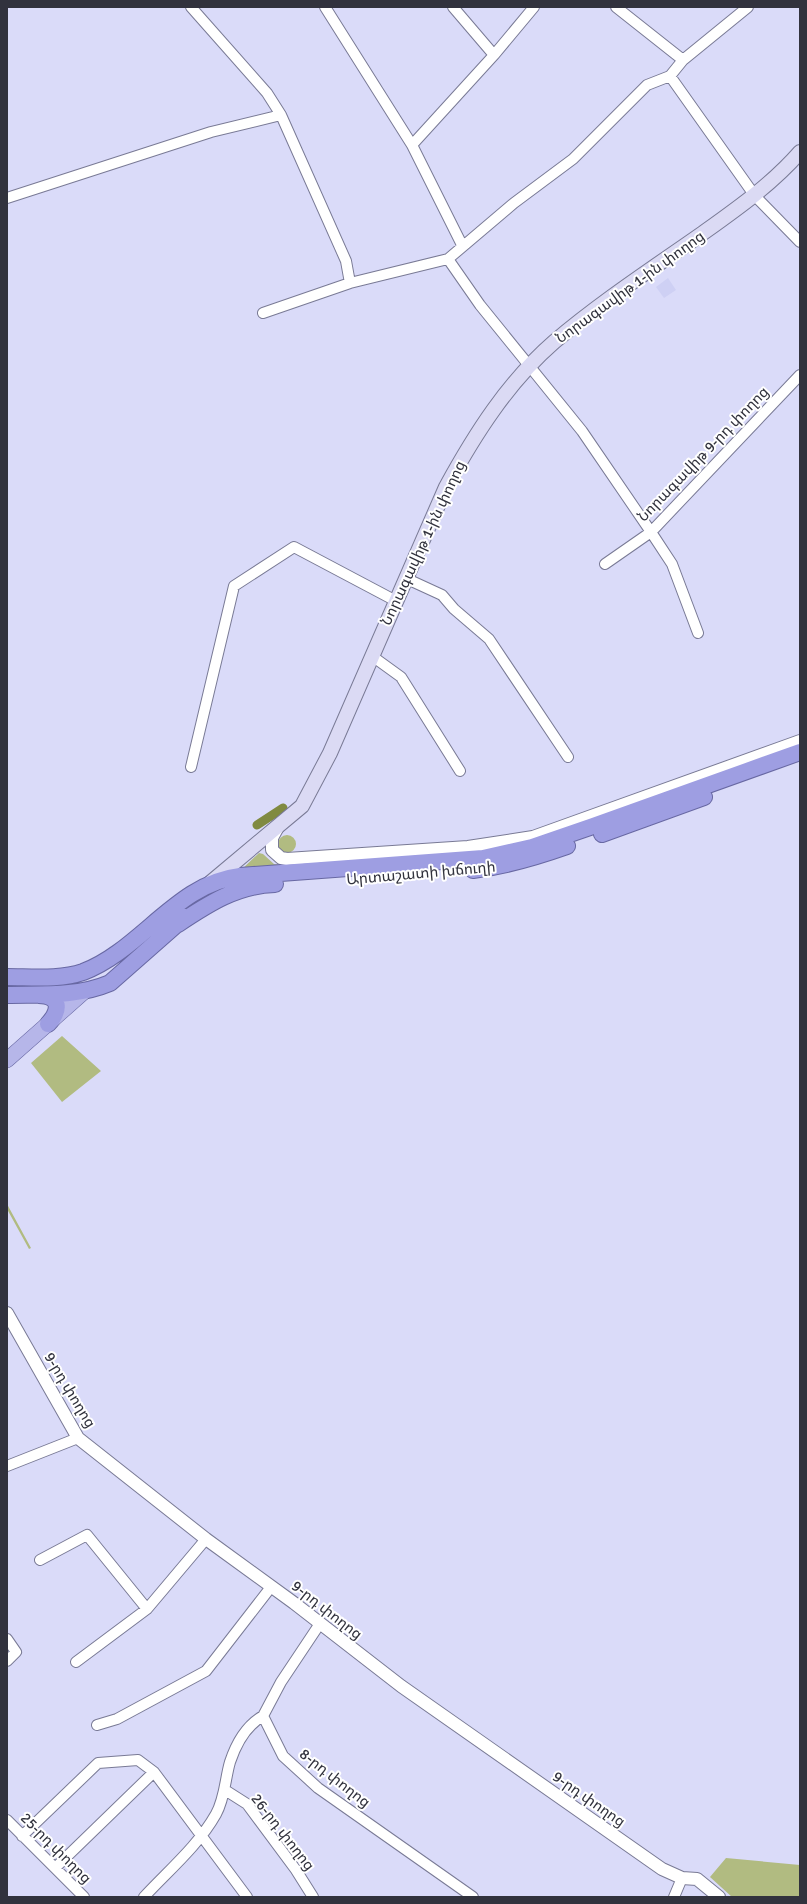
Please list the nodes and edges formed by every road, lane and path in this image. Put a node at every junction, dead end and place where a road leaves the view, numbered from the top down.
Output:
1 (191, 7) edge
2 (325, 7) edge
3 (453, 7) edge
4 (534, 7) edge
5 (616, 7) edge
6 (748, 7) edge
7 (494, 55) junction
8 (684, 60) junction
9 (670, 76) junction
10 (281, 115) junction
11 (412, 145) junction
12 (800, 152) edge
13 (755, 196) junction
14 (7, 198) edge
15 (800, 242) edge
16 (462, 245) junction
17 (448, 259) junction
18 (350, 283) junction
19 (263, 313) dead end
20 (530, 367) junction
21 (800, 375) edge
22 (652, 532) junction
23 (605, 564) dead end
24 (405, 578) junction
25 (396, 602) junction
26 (698, 633) dead end
27 (372, 656) junction
28 (800, 741) edge
29 (800, 752) edge
30 (568, 757) dead end
31 (800, 763) edge
32 (191, 767) dead end
33 (460, 771) dead end
34 (278, 827) junction
35 (209, 884) junction
36 (178, 924) junction
37 (142, 935) junction
38 (7, 977) edge
39 (85, 991) junction
40 (7, 995) edge
41 (36, 995) junction
42 (48, 1024) junction
43 (7, 1060) edge
44 (7, 1313) edge
45 (78, 1438) junction
46 (7, 1466) edge
47 (206, 1539) junction
48 (40, 1560) dead end
49 (271, 1587) junction
50 (147, 1609) junction
51 (319, 1625) junction
52 (7, 1639) edge
53 (7, 1661) edge
54 (76, 1662) dead end
55 (264, 1716) junction
56 (97, 1725) dead end
57 (154, 1772) junction
58 (225, 1790) junction
59 (7, 1820) edge
60 (202, 1835) junction
61 (22, 1836) junction
62 (54, 1868) junction
63 (682, 1878) junction
64 (84, 1897) edge
65 (144, 1897) edge
66 (247, 1897) edge
67 (313, 1897) edge
68 (473, 1897) edge
69 (674, 1897) edge
70 (719, 1897) edge

1 - 10 street
2 - 11 street
3 - 7 street
4 - 7 street
5 - 8 street
6 - 8 street
7 - 11 street
8 - 9 street
9 - 13 street
9 - 16 street
10 - 14 street
10 - 18 street
11 - 16 street
12 - 13 main road, Նորագավիթ 1-ին փողոց
13 - 15 street
13 - 20 main road, Նորագավիթ 1-ին փողոց
16 - 17 street
17 - 18 street
17 - 20 street
18 - 19 street
20 - 22 street
20 - 24 main road, Նորագավիթ 1-ին փողոց
21 - 22 street, Նորագավիթ 9-րդ փողոց
22 - 23 street, Նորագավիթ 9-րդ փողոց
22 - 26 street
24 - 25 main road, Նորագավիթ 1-ին փողոց
24 - 30 street
25 - 27 main road, Նորագավիթ 1-ին փողոց
25 - 32 street
27 - 33 street
27 - 34 main road, Նորագավիթ 1-ին փողոց
28 - 34 street, Արտաշատի խճուղի
29 - 35 highway, Արտաշատի խճուղի
31 - 36 highway, Արտաշատի խճուղի
34 - 35 main road, Նորագավիթ 1-ին փողոց
35 - 36 highway
35 - 37 highway, Արտաշատի խճուղի
36 - 39 highway
37 - 38 highway
37 - 39 highway
39 - 41 highway
39 - 42 main road
40 - 41 highway
41 - 42 highway
42 - 43 main road
44 - 45 street, 9-րդ փողոց
45 - 46 street
45 - 47 street, 9-րդ փողոց
47 - 49 street, 9-րդ փողոց
47 - 50 street
48 - 50 street
49 - 51 street, 9-րդ փողոց
49 - 56 street
50 - 54 street
51 - 55 street
51 - 63 street, 9-րդ փողոց
52 - 53 street
55 - 58 street
55 - 68 street, 8-րդ փողոց
57 - 60 street
57 - 61 street
57 - 62 street
58 - 60 street
58 - 67 street, 26-րդ փողոց
59 - 61 street, 25-րդ փողոց
60 - 65 street
60 - 66 street
61 - 62 street, 25-րդ փողոց
62 - 64 street, 25-րդ փողոց
63 - 69 street
63 - 70 street, 9-րդ փողոց

